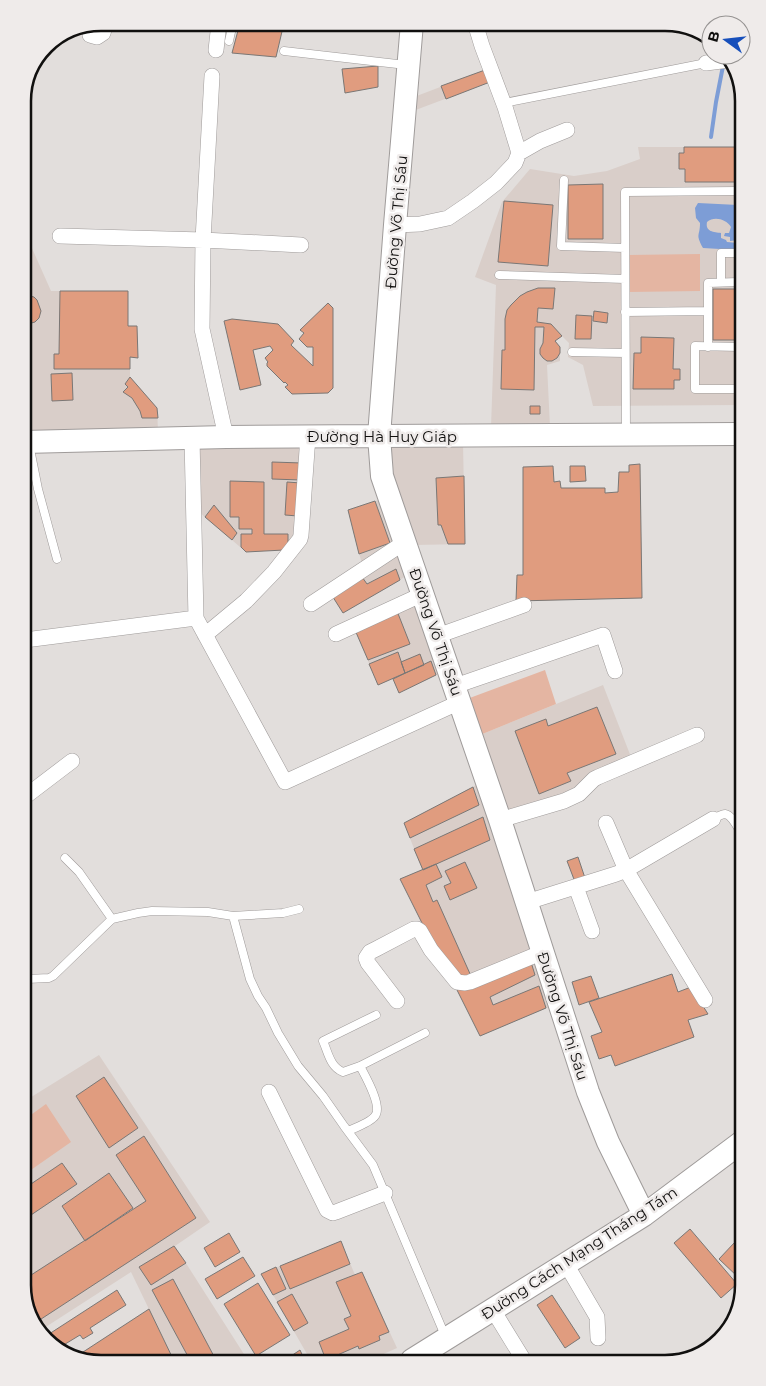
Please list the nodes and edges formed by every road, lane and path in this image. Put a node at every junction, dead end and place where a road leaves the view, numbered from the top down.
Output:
1 (104, 31) edge
2 (220, 31) edge
3 (229, 31) edge
4 (411, 31) edge
5 (478, 31) edge
6 (90, 36) dead end
7 (223, 46) joint
8 (284, 51) dead end
9 (701, 63) edge
10 (409, 65) junction
11 (212, 76) dead end
12 (504, 104) junction
13 (568, 130) dead end
14 (520, 153) junction
15 (564, 180) dead end
16 (735, 191) edge
17 (395, 225) junction
18 (60, 236) dead end
19 (203, 240) junction
20 (301, 245) dead end
21 (625, 248) junction
22 (735, 253) edge
23 (499, 276) dead end
24 (625, 279) junction
25 (721, 282) junction
26 (735, 282) edge
27 (708, 311) junction
28 (626, 312) junction
29 (708, 347) junction
30 (735, 347) edge
31 (572, 352) dead end
32 (625, 353) junction
33 (735, 389) edge
34 (735, 434) edge
35 (626, 435) junction
36 (308, 436) junction
37 (380, 436) junction
38 (226, 437) junction
39 (192, 438) junction
40 (31, 442) edge
41 (31, 461) edge
42 (405, 542) junction
43 (57, 559) dead end
44 (423, 594) junction
45 (311, 604) dead end
46 (524, 605) dead end
47 (196, 618) junction
48 (336, 634) dead end
49 (205, 635) junction
50 (438, 636) junction
51 (31, 639) edge
52 (615, 671) dead end
53 (457, 694) junction
54 (697, 735) dead end
55 (72, 761) dead end
56 (31, 792) edge
57 (713, 819) joint
58 (500, 820) junction
59 (606, 823) dead end
60 (735, 824) edge
61 (65, 858) dead end
62 (626, 870) junction
63 (576, 887) junction
64 (526, 902) junction
65 (299, 909) dead end
66 (233, 916) junction
67 (112, 919) junction
68 (592, 931) dead end
69 (543, 952) junction
70 (31, 979) edge
71 (705, 1000) dead end
72 (398, 1001) dead end
73 (376, 1016) dead end
74 (425, 1033) dead end
75 (360, 1066) junction
76 (269, 1092) dead end
77 (348, 1131) junction
78 (735, 1147) edge
79 (385, 1193) junction
80 (644, 1215) junction
81 (566, 1264) junction
82 (493, 1310) junction
83 (598, 1338) dead end
84 (447, 1340) junction
85 (423, 1355) edge
86 (521, 1355) edge

1 - 6 street
2 - 7 street
3 - 7 lane
4 - 10 main road, Đường Võ Thị Sáu
5 - 12 street
8 - 10 lane
9 - 12 lane
10 - 17 main road, Đường Võ Thị Sáu
11 - 19 street
12 - 14 street
13 - 14 street
14 - 17 street
15 - 21 lane
16 - 21 lane
17 - 37 main road, Đường Võ Thị Sáu
18 - 19 street
19 - 20 street
19 - 38 street
21 - 24 lane
22 - 25 lane
23 - 24 lane
24 - 28 lane
25 - 26 lane
25 - 27 lane
27 - 28 lane
27 - 29 lane
28 - 32 lane
29 - 30 lane
29 - 33 lane
31 - 32 lane
32 - 35 lane
34 - 35 main road, Đường Hà Huy Giáp
35 - 37 main road, Đường Hà Huy Giáp
36 - 37 main road, Đường Hà Huy Giáp
36 - 38 main road, Đường Hà Huy Giáp
36 - 49 street
37 - 42 main road, Đường Võ Thị Sáu
38 - 39 main road, Đường Hà Huy Giáp
39 - 40 main road, Đường Hà Huy Giáp
39 - 47 street
41 - 43 lane
42 - 44 main road, Đường Võ Thị Sáu
42 - 45 street
44 - 48 street
44 - 50 main road, Đường Võ Thị Sáu
46 - 50 street
47 - 49 street
47 - 51 street
49 - 53 street
50 - 53 main road, Đường Võ Thị Sáu
52 - 53 street
53 - 58 main road, Đường Võ Thị Sáu
54 - 58 street
55 - 56 street
57 - 60 lane
57 - 62 street
58 - 64 main road, Đường Võ Thị Sáu
59 - 62 street
61 - 67 lane
62 - 63 street
62 - 71 street
63 - 64 street
63 - 68 street
64 - 69 main road, Đường Võ Thị Sáu
65 - 66 lane
66 - 67 lane
66 - 77 lane
67 - 70 lane
69 - 72 street
69 - 80 main road, Đường Võ Thị Sáu
73 - 75 lane
74 - 75 lane
75 - 77 lane
76 - 79 street
77 - 79 lane
78 - 80 main road, Đường Cách Mạng Tháng Tám
79 - 84 lane
80 - 81 main road, Đường Cách Mạng Tháng Tám
81 - 82 main road, Đường Cách Mạng Tháng Tám
81 - 83 street
82 - 84 main road, Đường Cách Mạng Tháng Tám
82 - 86 street
84 - 85 main road, Đường Cách Mạng Tháng Tám

